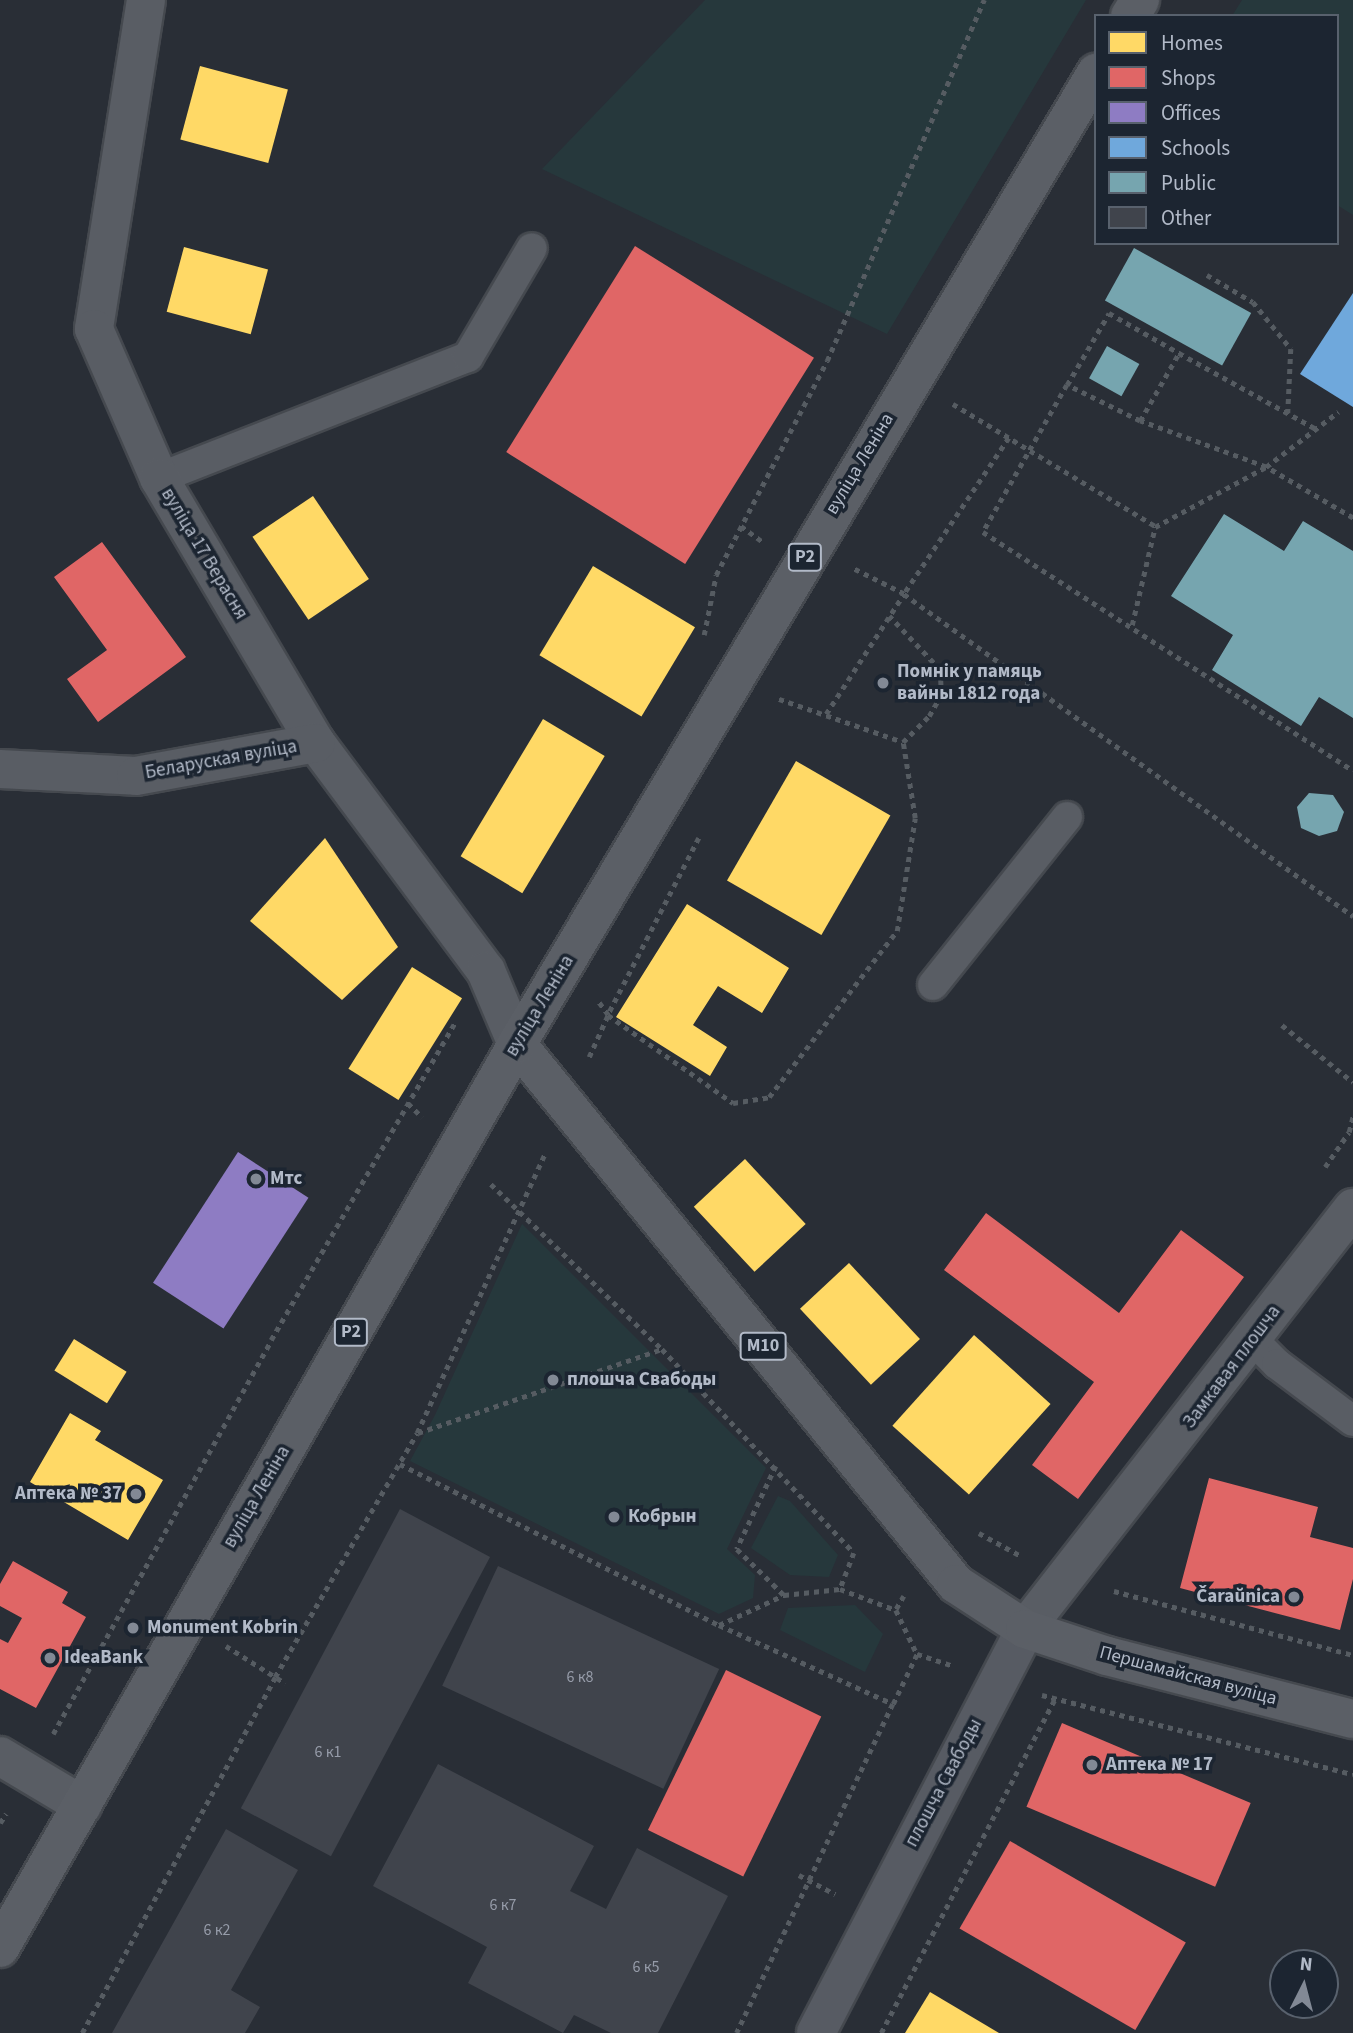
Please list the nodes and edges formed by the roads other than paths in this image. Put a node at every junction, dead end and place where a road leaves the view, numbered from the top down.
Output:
1 (146, 0) edge
2 (1094, 76) edge
3 (532, 248) dead end
4 (159, 478) junction
5 (316, 743) junction
6 (0, 769) edge
7 (1067, 817) dead end
8 (933, 985) dead end
9 (517, 1044) junction
10 (1353, 1208) edge
11 (1254, 1340) junction
12 (1353, 1422) edge
13 (1025, 1629) junction
14 (1353, 1719) edge
15 (0, 1756) edge
16 (82, 1805) junction
17 (0, 1948) edge
18 (816, 2033) edge

1 - 4 street, вуліца 17 Верасня
2 - 9 main road, вуліца Леніна / Р2
3 - 4 lane
4 - 5 street, вуліца 17 Верасня
5 - 6 street, Беларуская вуліца
5 - 9 street, вуліца 17 Верасня
7 - 8 lane
9 - 13 main road, М10
9 - 16 main road, вуліца Леніна / Р2
10 - 11 street, Замкавая плошча
11 - 12 lane
11 - 13 street, Замкавая плошча
13 - 14 main road, Першамайская вуліца / М10
13 - 18 main road, плошча Свабоды
15 - 16 street
16 - 17 main road, вуліца Леніна / Р2

